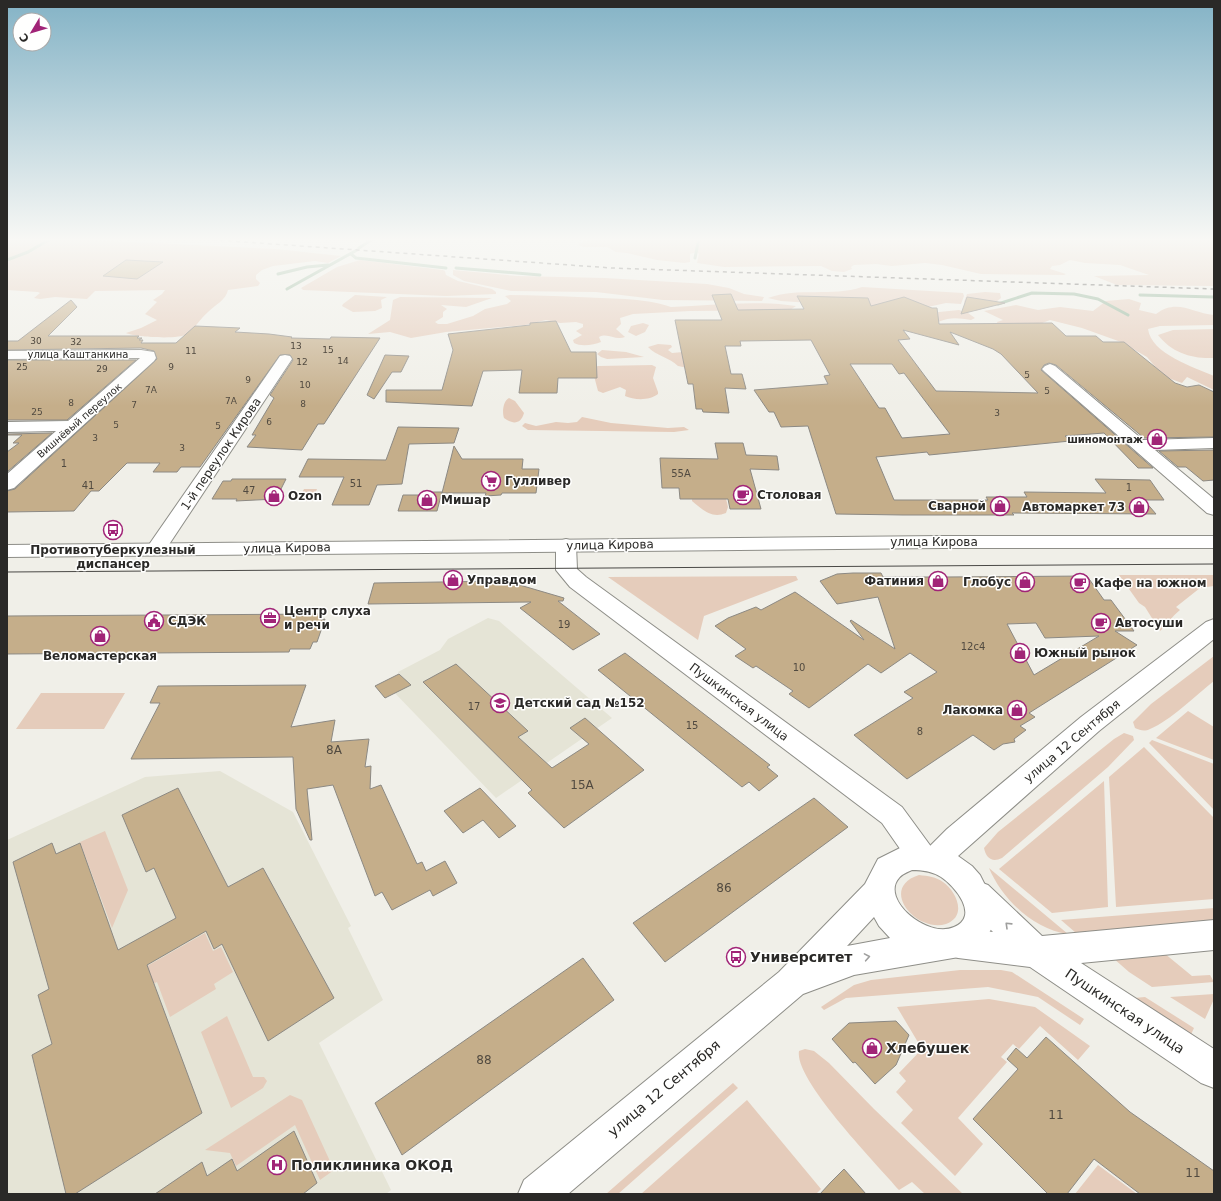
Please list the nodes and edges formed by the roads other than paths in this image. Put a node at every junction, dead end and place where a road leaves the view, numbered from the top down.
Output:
1 (7, 354) edge
2 (149, 355) joint
3 (286, 359) dead end
4 (1050, 369) dead end
5 (73, 426) junction
6 (7, 427) edge
7 (1214, 443) edge
8 (1140, 445) junction
9 (7, 484) edge
10 (1214, 509) edge
11 (1214, 542) edge
12 (566, 545) junction
13 (156, 549) junction
14 (7, 551) edge
15 (1214, 627) edge
16 (929, 859) junction
17 (879, 890) junction
18 (977, 895) junction
19 (1214, 935) edge
20 (949, 944) junction
21 (1036, 952) junction
22 (790, 983) junction
23 (1214, 1070) edge
24 (538, 1194) edge

1 - 2 street, улица Каштанкина
2 - 5 street, Вишнёвый переулок
3 - 13 street, 1-й переулок Кирова
4 - 8 street
5 - 6 street
5 - 9 street, Вишнёвый переулок
7 - 8 street
8 - 10 street
11 - 12 street, улица Кирова
12 - 13 street, улица Кирова
12 - 16 street, Пушкинская улица
13 - 14 street, улица Кирова
15 - 16 street, улица 12 Сентября
16 - 17 street
16 - 18 street
17 - 20 street
17 - 22 street, улица 12 Сентября
18 - 20 street
21 -> 18 street, Пушкинская улица
19 - 21 street
20 - 21 street, Пушкинская улица
22 -> 20 street, улица 12 Сентября
21 - 23 street, Пушкинская улица
22 - 24 street, улица 12 Сентября

